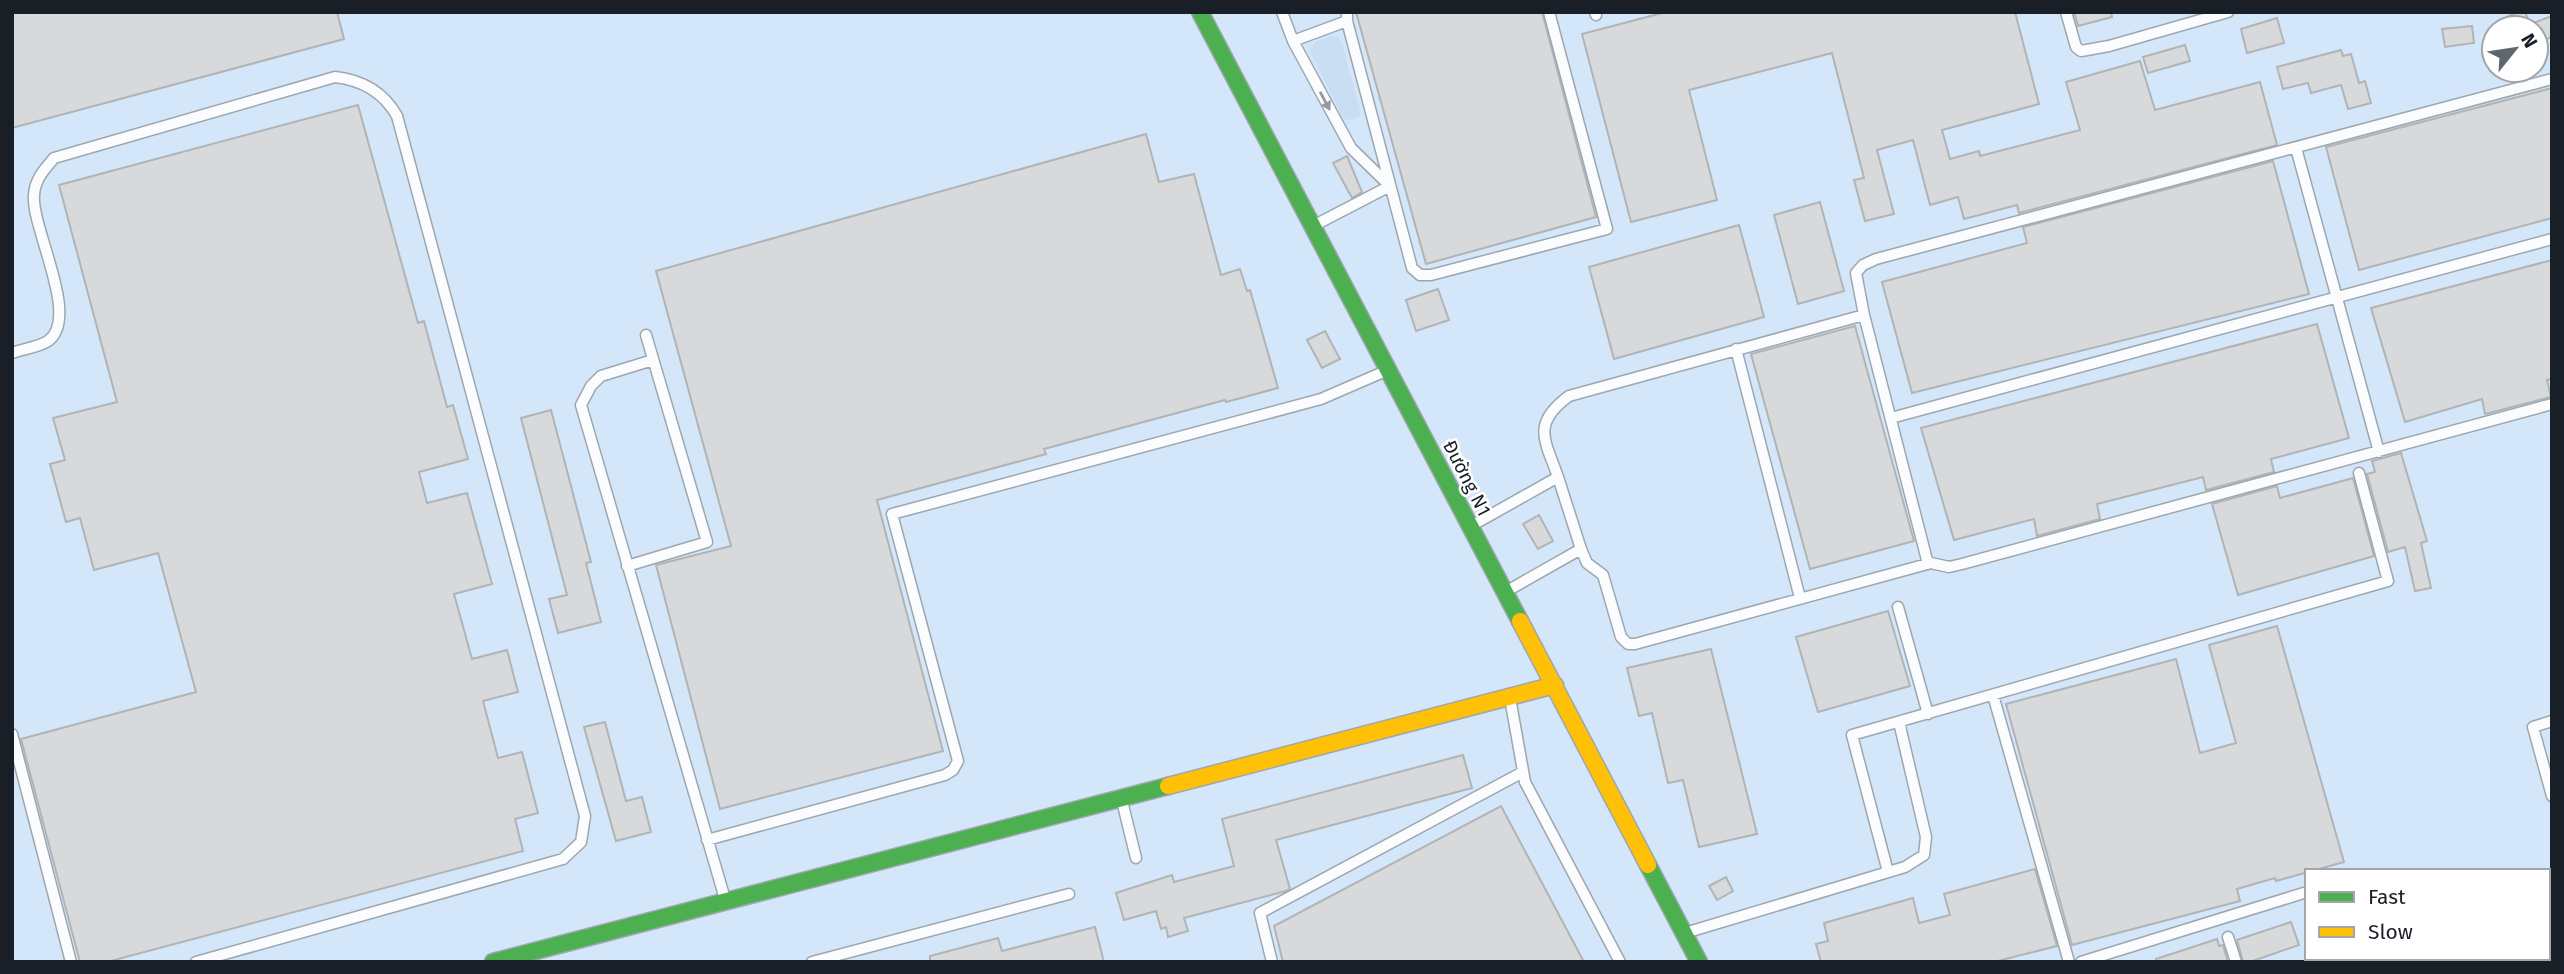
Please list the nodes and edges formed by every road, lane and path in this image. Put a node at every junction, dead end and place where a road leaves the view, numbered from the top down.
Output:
1 (1200, 12) edge
2 (1282, 12) edge
3 (1549, 12) edge
4 (2066, 12) edge
5 (2228, 12) edge
6 (1347, 17) edge
7 (1293, 41) junction
8 (2552, 79) edge
9 (2297, 148) junction
10 (1390, 186) junction
11 (1312, 226) junction
12 (2552, 239) edge
13 (2336, 299) junction
14 (1864, 315) junction
15 (646, 335) dead end
16 (1736, 349) junction
17 (12, 353) edge
18 (653, 360) junction
19 (1388, 370) junction
20 (2552, 404) edge
21 (1891, 418) junction
22 (2379, 452) junction
23 (2359, 473) dead end
24 (1558, 477) junction
25 (1469, 528) junction
26 (1581, 549) junction
27 (1928, 564) junction
28 (627, 566) junction
29 (1505, 593) junction
30 (1800, 598) junction
31 (1898, 607) dead end
32 (1555, 685) junction
33 (1993, 695) junction
34 (1510, 697) junction
35 (1928, 714) junction
36 (1899, 722) junction
37 (2552, 722) edge
38 (12, 734) edge
39 (1523, 772) junction
40 (2552, 796) edge
41 (1121, 798) junction
42 (707, 840) junction
43 (1136, 858) dead end
44 (1888, 872) junction
45 (2305, 893) edge
46 (1069, 894) dead end
47 (725, 901) junction
48 (1684, 934) junction
49 (2228, 937) dead end
50 (71, 962) edge
51 (196, 962) edge
52 (493, 962) edge
53 (812, 962) edge
54 (1272, 962) edge
55 (1620, 962) edge
56 (1699, 962) edge
57 (2069, 962) edge
58 (2081, 962) edge
59 (2236, 962) edge

1 - 11 street, Đường N1
2 - 7 lane
3 - 10 lane
4 - 5 lane
6 - 7 lane
6 - 10 lane
7 -> 10 lane
8 - 9 lane
9 - 13 lane
9 - 14 lane
10 - 11 lane
11 - 19 street, Đường N1
12 - 13 lane
13 - 21 lane
13 - 22 lane
14 - 16 lane
14 - 21 lane
15 - 18 lane
16 - 24 lane
16 - 30 lane
17 - 51 lane
18 - 28 lane
18 - 28 lane
19 - 25 street, Đường N1
19 - 42 lane
20 - 22 lane
21 - 27 lane
22 - 27 lane
23 - 33 lane
24 - 25 lane
24 - 26 lane
25 - 29 street, Đường N1
26 - 29 lane
26 - 30 lane
27 - 30 lane
28 - 42 lane
29 - 32 street, Đường N1
31 - 35 lane
32 - 34 street
32 - 48 street, Đường N1
33 - 35 lane
33 - 57 lane
34 - 39 lane
34 - 41 street
35 - 36 lane
36 - 44 lane
36 - 44 lane
37 - 40 lane
38 - 50 lane
39 - 54 lane
39 - 55 lane
41 - 43 lane
41 - 47 street
42 - 47 lane
44 - 48 lane
45 - 58 lane
46 - 53 lane
47 - 52 street
48 - 56 street, Đường N1
49 - 59 lane

